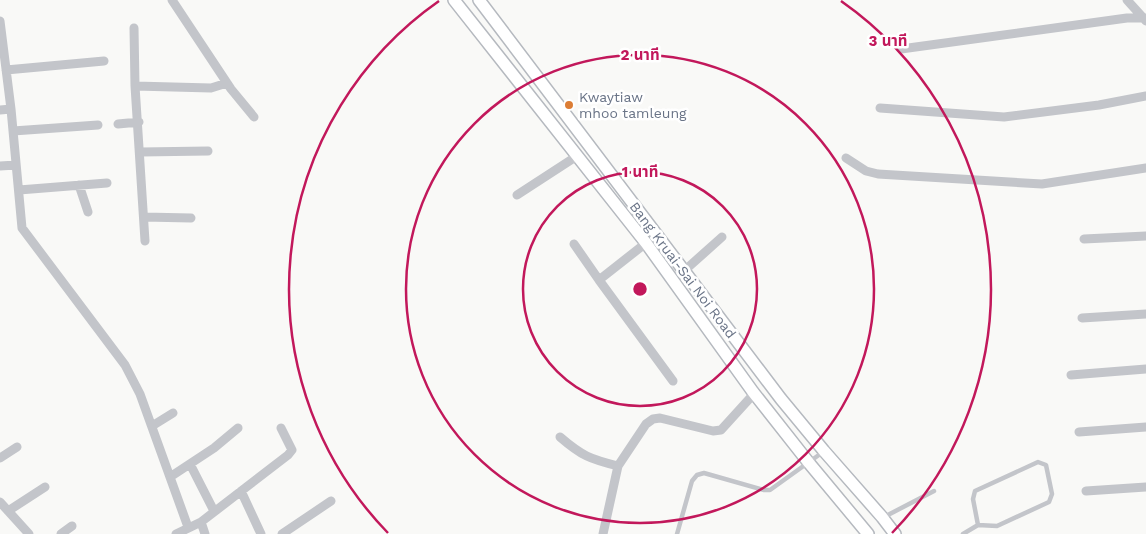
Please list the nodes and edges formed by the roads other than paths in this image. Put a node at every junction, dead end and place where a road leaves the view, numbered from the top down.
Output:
1 (172, 0) edge
2 (454, 0) edge
3 (479, 0) edge
4 (1127, 0) edge
5 (1145, 19) edge
6 (0, 27) edge
7 (134, 28) dead end
8 (901, 49) dead end
9 (104, 61) dead end
10 (6, 70) junction
11 (227, 83) junction
12 (136, 86) junction
13 (1146, 96) edge
14 (11, 108) junction
15 (880, 108) dead end
16 (0, 110) edge
17 (254, 117) dead end
18 (139, 122) junction
19 (118, 124) dead end
20 (98, 125) dead end
21 (13, 131) junction
22 (208, 151) dead end
23 (141, 152) junction
24 (577, 156) junction
25 (846, 158) dead end
26 (16, 165) junction
27 (0, 166) edge
28 (1146, 168) edge
29 (107, 183) dead end
30 (79, 185) junction
31 (19, 190) junction
32 (517, 195) dead end
33 (88, 212) dead end
34 (144, 217) junction
35 (192, 218) dead end
36 (1146, 236) edge
37 (722, 237) dead end
38 (1084, 239) dead end
39 (145, 241) dead end
40 (574, 244) dead end
41 (646, 244) junction
42 (684, 271) junction
43 (599, 280) junction
44 (1146, 314) edge
45 (1082, 318) dead end
46 (1146, 369) edge
47 (1071, 375) dead end
48 (673, 381) dead end
49 (753, 392) junction
50 (173, 413) dead end
51 (152, 426) junction
52 (1146, 427) edge
53 (238, 428) dead end
54 (281, 428) dead end
55 (1079, 432) dead end
56 (560, 437) dead end
57 (17, 447) dead end
58 (824, 451) junction
59 (0, 458) edge
60 (809, 463) junction
61 (190, 464) junction
62 (618, 466) junction
63 (170, 477) junction
64 (45, 487) dead end
65 (1146, 487) edge
66 (241, 491) junction
67 (1086, 491) dead end
68 (934, 492) dead end
69 (331, 501) dead end
70 (0, 502) edge
71 (8, 511) junction
72 (214, 511) junction
73 (882, 517) junction
74 (201, 522) junction
75 (978, 525) junction
76 (72, 526) dead end
77 (188, 527) junction
78 (29, 534) edge
79 (61, 534) edge
80 (176, 534) edge
81 (205, 534) edge
82 (261, 534) edge
83 (282, 534) edge
84 (603, 534) edge
85 (677, 534) edge
86 (868, 534) edge
87 (894, 534) edge
88 (963, 534) edge

1 - 11 street
2 - 24 main road, Bang Kruai-Sai Noi Road
3 - 42 main road, Bang Kruai-Sai Noi Road
4 - 5 street
5 - 8 street
6 - 10 street
7 - 12 street
9 - 10 street
10 - 14 street
11 - 12 street
11 - 17 street
12 - 18 street
13 - 15 street
14 - 16 street
14 - 21 street
18 - 19 street
18 - 23 street
20 - 21 street
21 - 26 street
22 - 23 street
23 - 34 street
24 - 32 street
24 - 41 main road, Bang Kruai-Sai Noi Road
25 - 28 street
26 - 27 street
26 - 31 street
29 - 30 street
30 - 31 street
30 - 33 street
31 - 51 street
34 - 35 street
34 - 39 street
36 - 38 street
37 - 42 street
40 - 43 street
41 - 43 street
41 - 49 main road, Bang Kruai-Sai Noi Road
42 - 58 main road, Bang Kruai-Sai Noi Road
43 - 48 street
44 - 45 street
46 - 47 street
49 - 60 main road, Bang Kruai-Sai Noi Road
49 - 62 street
50 - 51 street
51 - 63 street
52 - 55 street
53 - 61 street
54 - 66 street
56 - 62 street
57 - 59 street
58 - 60 lane
58 - 73 main road, Bang Kruai-Sai Noi Road
60 - 85 lane
60 - 86 main road, Bang Kruai-Sai Noi Road
61 - 63 street
61 - 72 street
62 - 84 street
63 - 77 street
64 - 71 street
65 - 67 street
66 - 72 street
66 - 82 street
68 - 73 lane
69 - 83 street
70 - 71 street
71 - 78 street
72 - 74 street
73 - 87 main road, Bang Kruai-Sai Noi Road
74 - 77 street
74 - 81 street
75 - 75 lane
75 - 88 lane
76 - 79 street
77 - 80 street

